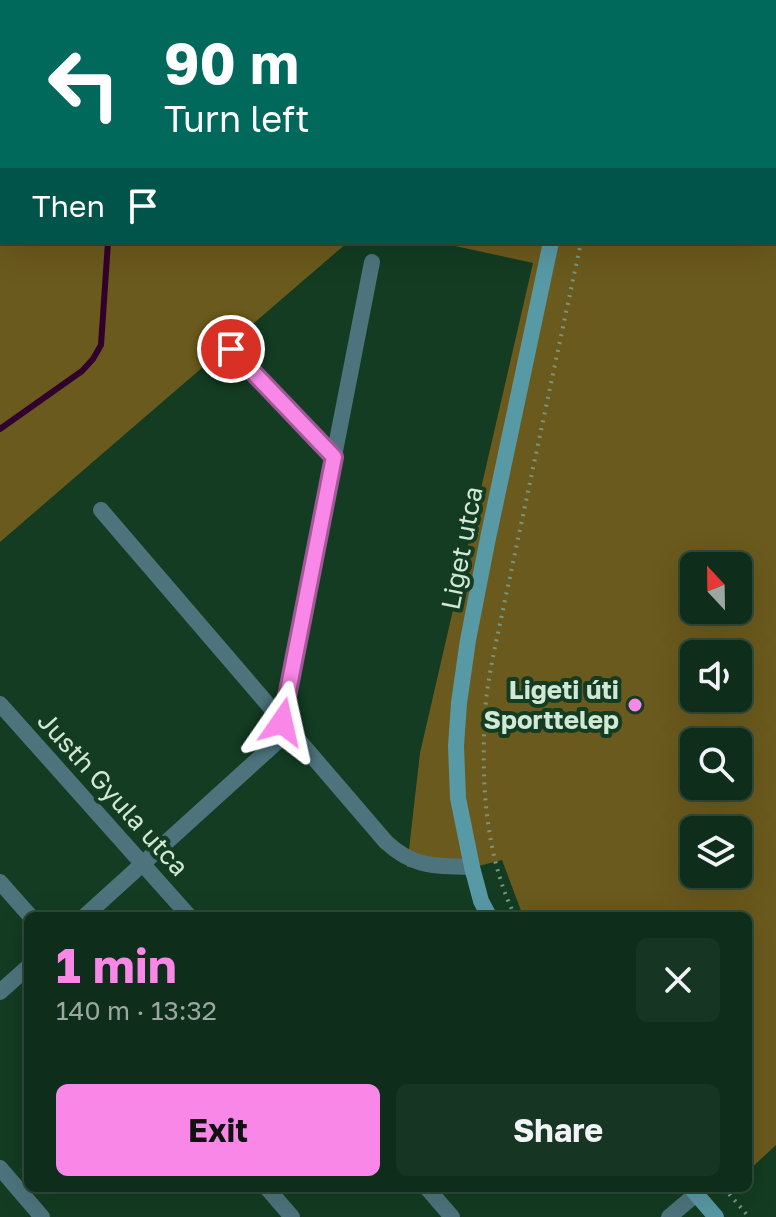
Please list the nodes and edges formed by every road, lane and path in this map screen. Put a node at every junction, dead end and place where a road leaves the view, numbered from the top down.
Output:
1 (551, 244) edge
2 (581, 244) edge
3 (372, 262) dead end
4 (231, 349) dead end
5 (334, 457) junction
6 (101, 510) dead end
7 (0, 704) edge
8 (286, 727) junction
9 (143, 863) junction
10 (472, 867) junction
11 (0, 882) edge
12 (26, 912) edge
13 (89, 912) edge
14 (186, 912) edge
15 (487, 912) edge
16 (514, 912) edge
17 (24, 971) edge
18 (0, 992) edge
19 (0, 1168) edge
20 (270, 1192) edge
21 (430, 1192) edge
22 (693, 1192) edge
23 (695, 1192) edge
24 (727, 1192) edge
25 (42, 1217) edge
26 (292, 1217) edge
27 (452, 1217) edge
28 (669, 1217) edge
29 (716, 1217) edge
30 (749, 1217) edge

1 - 10 main road, Liget utca
2 - 16 path
3 - 5 street
4 - 5 street
5 - 8 street
6 - 8 street
7 - 9 street, Justh Gyula utca
8 - 9 street
8 - 10 street
9 - 13 street
9 - 14 street, Justh Gyula utca
10 - 15 main road, Liget utca
11 - 12 street
17 - 18 street
19 - 25 street
20 - 26 street
21 - 27 street
22 - 28 street
23 - 29 main road
24 - 30 path

